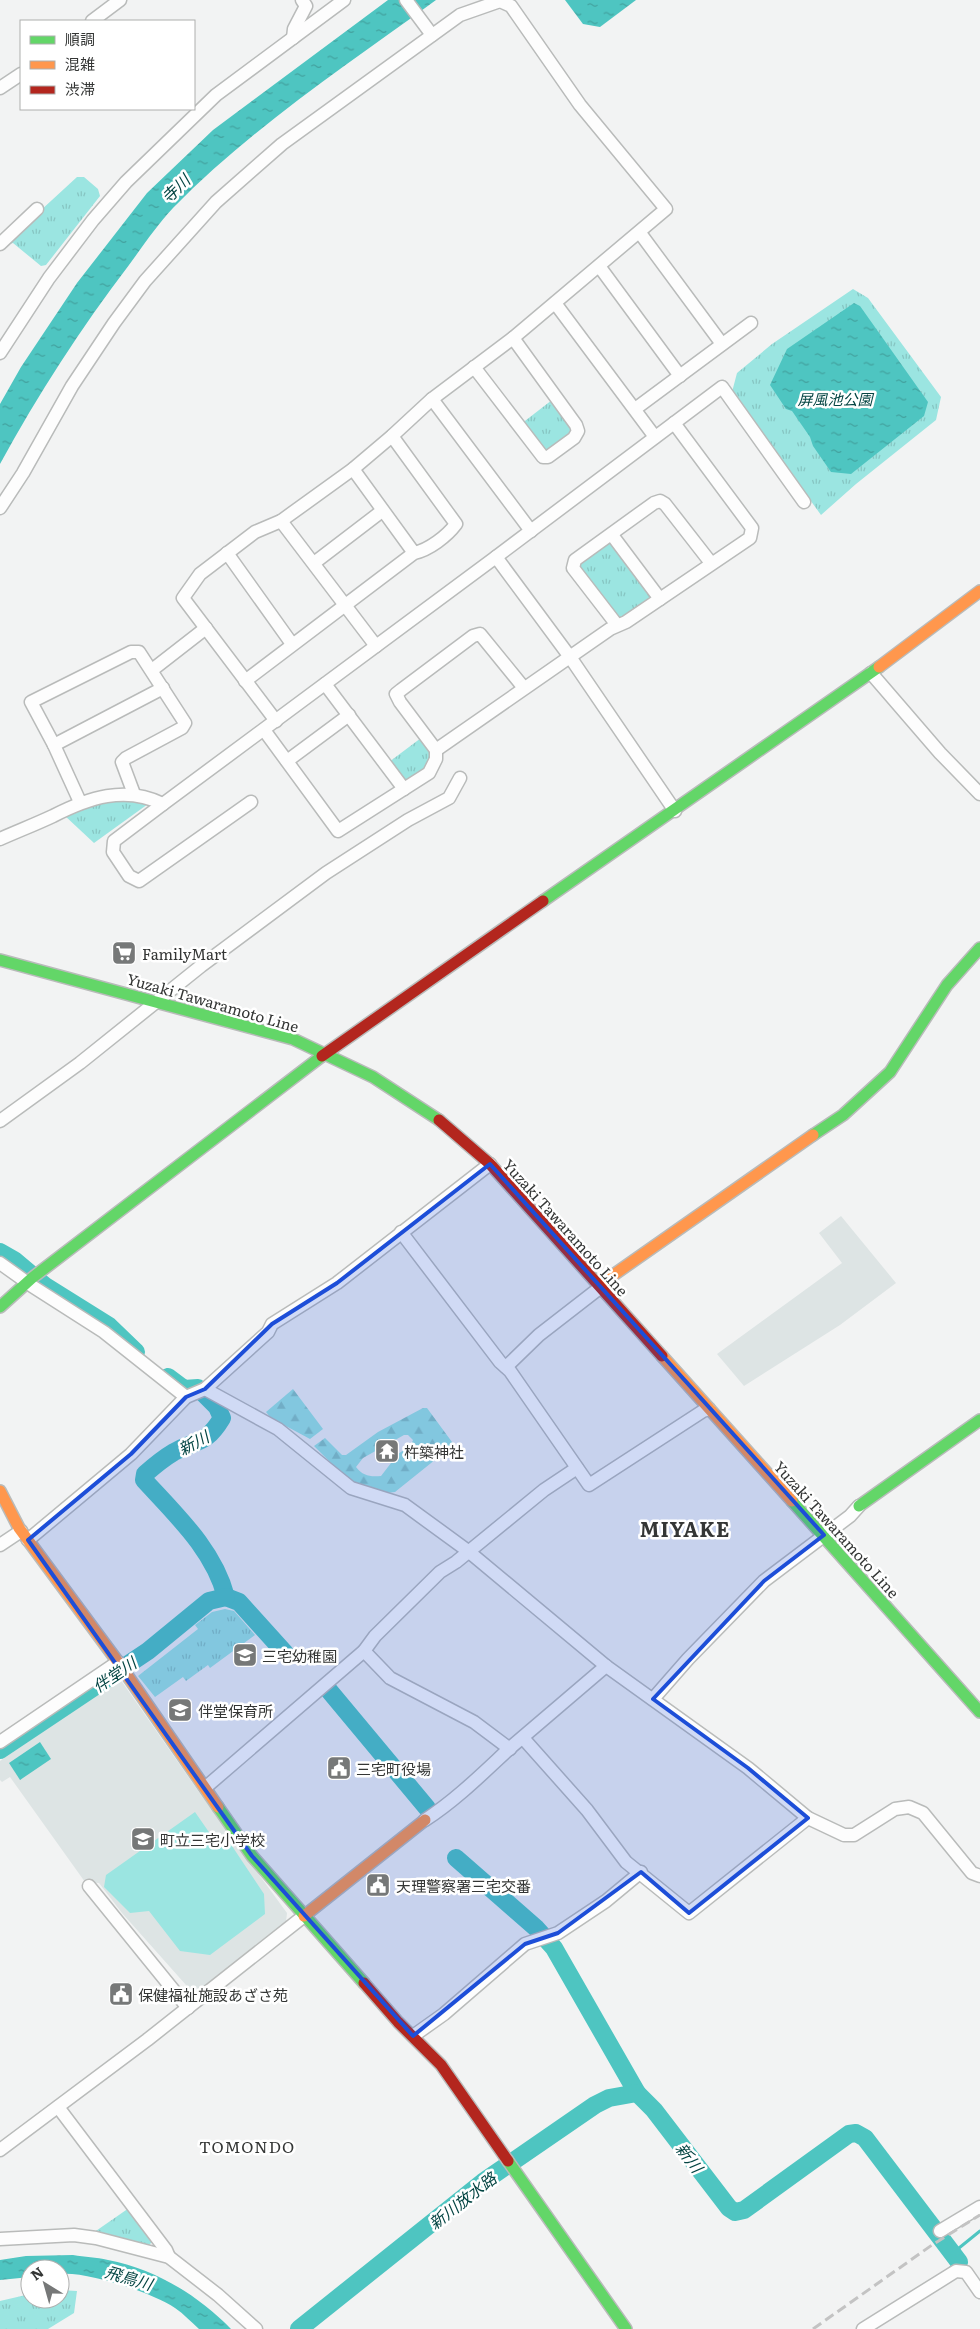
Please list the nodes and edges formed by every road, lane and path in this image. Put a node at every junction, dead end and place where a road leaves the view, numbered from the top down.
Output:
1 (120, 0) edge
2 (302, 0) edge
3 (344, 0) edge
4 (406, 0) edge
5 (93, 20) edge
6 (430, 32) junction
7 (293, 38) junction
8 (20, 75) edge
9 (0, 88) edge
10 (37, 209) dead end
11 (640, 233) junction
12 (0, 244) edge
13 (599, 266) junction
14 (555, 303) junction
15 (751, 324) dead end
16 (6, 334) edge
17 (513, 338) junction
18 (722, 344) junction
19 (0, 353) edge
20 (474, 367) junction
21 (680, 376) junction
22 (432, 399) junction
23 (636, 409) junction
24 (674, 423) junction
25 (392, 436) junction
26 (655, 437) junction
27 (353, 469) junction
28 (804, 502) dead end
29 (0, 508) edge
30 (382, 512) junction
31 (282, 520) junction
32 (531, 531) junction
33 (612, 534) junction
34 (227, 554) junction
35 (414, 554) junction
36 (496, 557) junction
37 (314, 563) junction
38 (711, 563) junction
39 (980, 591) edge
40 (660, 599) junction
41 (345, 606) junction
42 (617, 625) junction
43 (206, 628) junction
44 (292, 644) junction
45 (376, 646) junction
46 (570, 657) junction
47 (152, 670) junction
48 (870, 673) junction
49 (245, 681) junction
50 (325, 684) junction
51 (163, 688) junction
52 (524, 688) junction
53 (349, 715) junction
54 (276, 720) junction
55 (264, 730) junction
56 (54, 745) junction
57 (436, 750) junction
58 (287, 761) junction
59 (460, 778) dead end
60 (404, 789) junction
61 (134, 794) junction
62 (980, 794) edge
63 (80, 802) junction
64 (251, 802) dead end
65 (163, 804) junction
66 (675, 811) junction
67 (0, 839) edge
68 (980, 948) edge
69 (0, 960) edge
70 (158, 1001) junction
71 (327, 1052) junction
72 (0, 1121) edge
73 (490, 1164) junction
74 (401, 1232) junction
75 (0, 1263) edge
76 (32, 1278) junction
77 (599, 1285) junction
78 (0, 1307) edge
79 (506, 1367) junction
80 (205, 1389) junction
81 (186, 1397) junction
82 (709, 1409) junction
83 (979, 1422) edge
84 (577, 1468) junction
85 (0, 1491) edge
86 (859, 1506) joint
87 (24, 1536) junction
88 (824, 1536) junction
89 (0, 1545) edge
90 (468, 1551) junction
91 (364, 1650) junction
92 (606, 1666) junction
93 (121, 1667) junction
94 (653, 1699) junction
95 (980, 1712) edge
96 (523, 1738) junction
97 (0, 1742) edge
98 (510, 1749) junction
99 (206, 1787) junction
100 (808, 1818) junction
101 (425, 1820) joint
102 (641, 1872) junction
103 (980, 1876) edge
104 (89, 1886) dead end
105 (304, 1916) junction
106 (188, 2008) junction
107 (413, 2036) junction
108 (58, 2107) junction
109 (0, 2150) edge
110 (980, 2207) edge
111 (940, 2231) dead end
112 (0, 2239) edge
113 (169, 2257) junction
114 (980, 2292) edge
115 (256, 2329) edge
116 (626, 2329) edge
117 (863, 2329) edge

1 - 5 street
2 - 7 street
3 - 7 street
4 - 6 street
6 - 11 street
6 - 29 street
7 - 16 street
8 - 9 street
10 - 12 street
11 - 13 street
11 - 18 street
13 - 14 street
13 - 21 street
14 - 17 street
14 - 23 street
15 - 18 street
16 - 19 street
17 - 20 street
17 - 20 street
18 - 21 street
20 - 22 street
21 - 23 street
22 - 25 street
22 - 32 street
23 - 26 street
24 - 26 street
24 - 28 street
24 - 38 street
25 - 27 street
25 - 35 street
26 - 32 street
27 - 30 street
27 - 31 street
30 - 35 street
30 - 37 street
31 - 34 street
31 - 37 street
32 - 36 street
33 - 38 street
33 - 40 street
33 - 42 street
34 - 43 street
34 - 44 street
35 - 41 street
36 - 45 street
36 - 46 street
37 - 41 street
38 - 40 street
39 - 48 street
40 - 42 street
41 - 44 street
41 - 45 street
42 - 46 street
43 - 47 street
43 - 49 street
44 - 49 street
45 - 50 street
46 - 52 street
46 - 66 street
47 - 51 street
47 - 56 street
48 - 62 street
48 - 66 street
49 - 54 street
50 - 53 street
50 - 54 street
51 - 56 street
51 - 61 street
52 - 57 street
52 - 57 street
53 - 58 street
53 - 60 street
54 - 55 street
55 - 58 street
55 - 65 street
56 - 63 street
57 - 60 street
58 - 60 street
59 - 70 street
61 - 63 street
61 - 65 street
63 - 67 street
64 - 65 street
66 - 71 street
68 - 77 street
69 - 70 street, Yuzaki Tawaramoto Line
70 - 71 street, Yuzaki Tawaramoto Line
70 - 72 street
71 - 73 street, Yuzaki Tawaramoto Line
71 - 76 street
73 - 74 street
73 - 77 street, Yuzaki Tawaramoto Line
74 - 79 street
74 - 80 street
75 - 76 street
76 - 78 street
76 - 81 street
77 - 79 street
77 - 82 street, Yuzaki Tawaramoto Line
79 - 84 street
80 - 81 street
80 - 90 street
81 - 87 street
82 - 84 street
82 - 88 street, Yuzaki Tawaramoto Line
83 - 86 street
84 - 90 street
85 - 87 street
86 - 88 street
87 - 89 street
87 - 93 street
88 - 94 street
88 - 95 street, Yuzaki Tawaramoto Line
90 - 91 street
90 - 92 street
91 - 98 street
91 - 99 street
92 - 94 street
92 - 96 street
93 - 97 street
93 - 99 street
94 - 100 street
96 - 98 street
96 - 102 street
98 - 101 street
99 - 105 street
100 - 102 street
100 - 103 street
101 - 105 street
102 - 107 street
104 - 106 street
105 - 106 street
105 - 107 street
106 - 108 street
107 - 116 street
108 - 109 street
108 - 113 street
110 - 111 street
112 - 113 street
113 - 115 street
114 - 117 street

